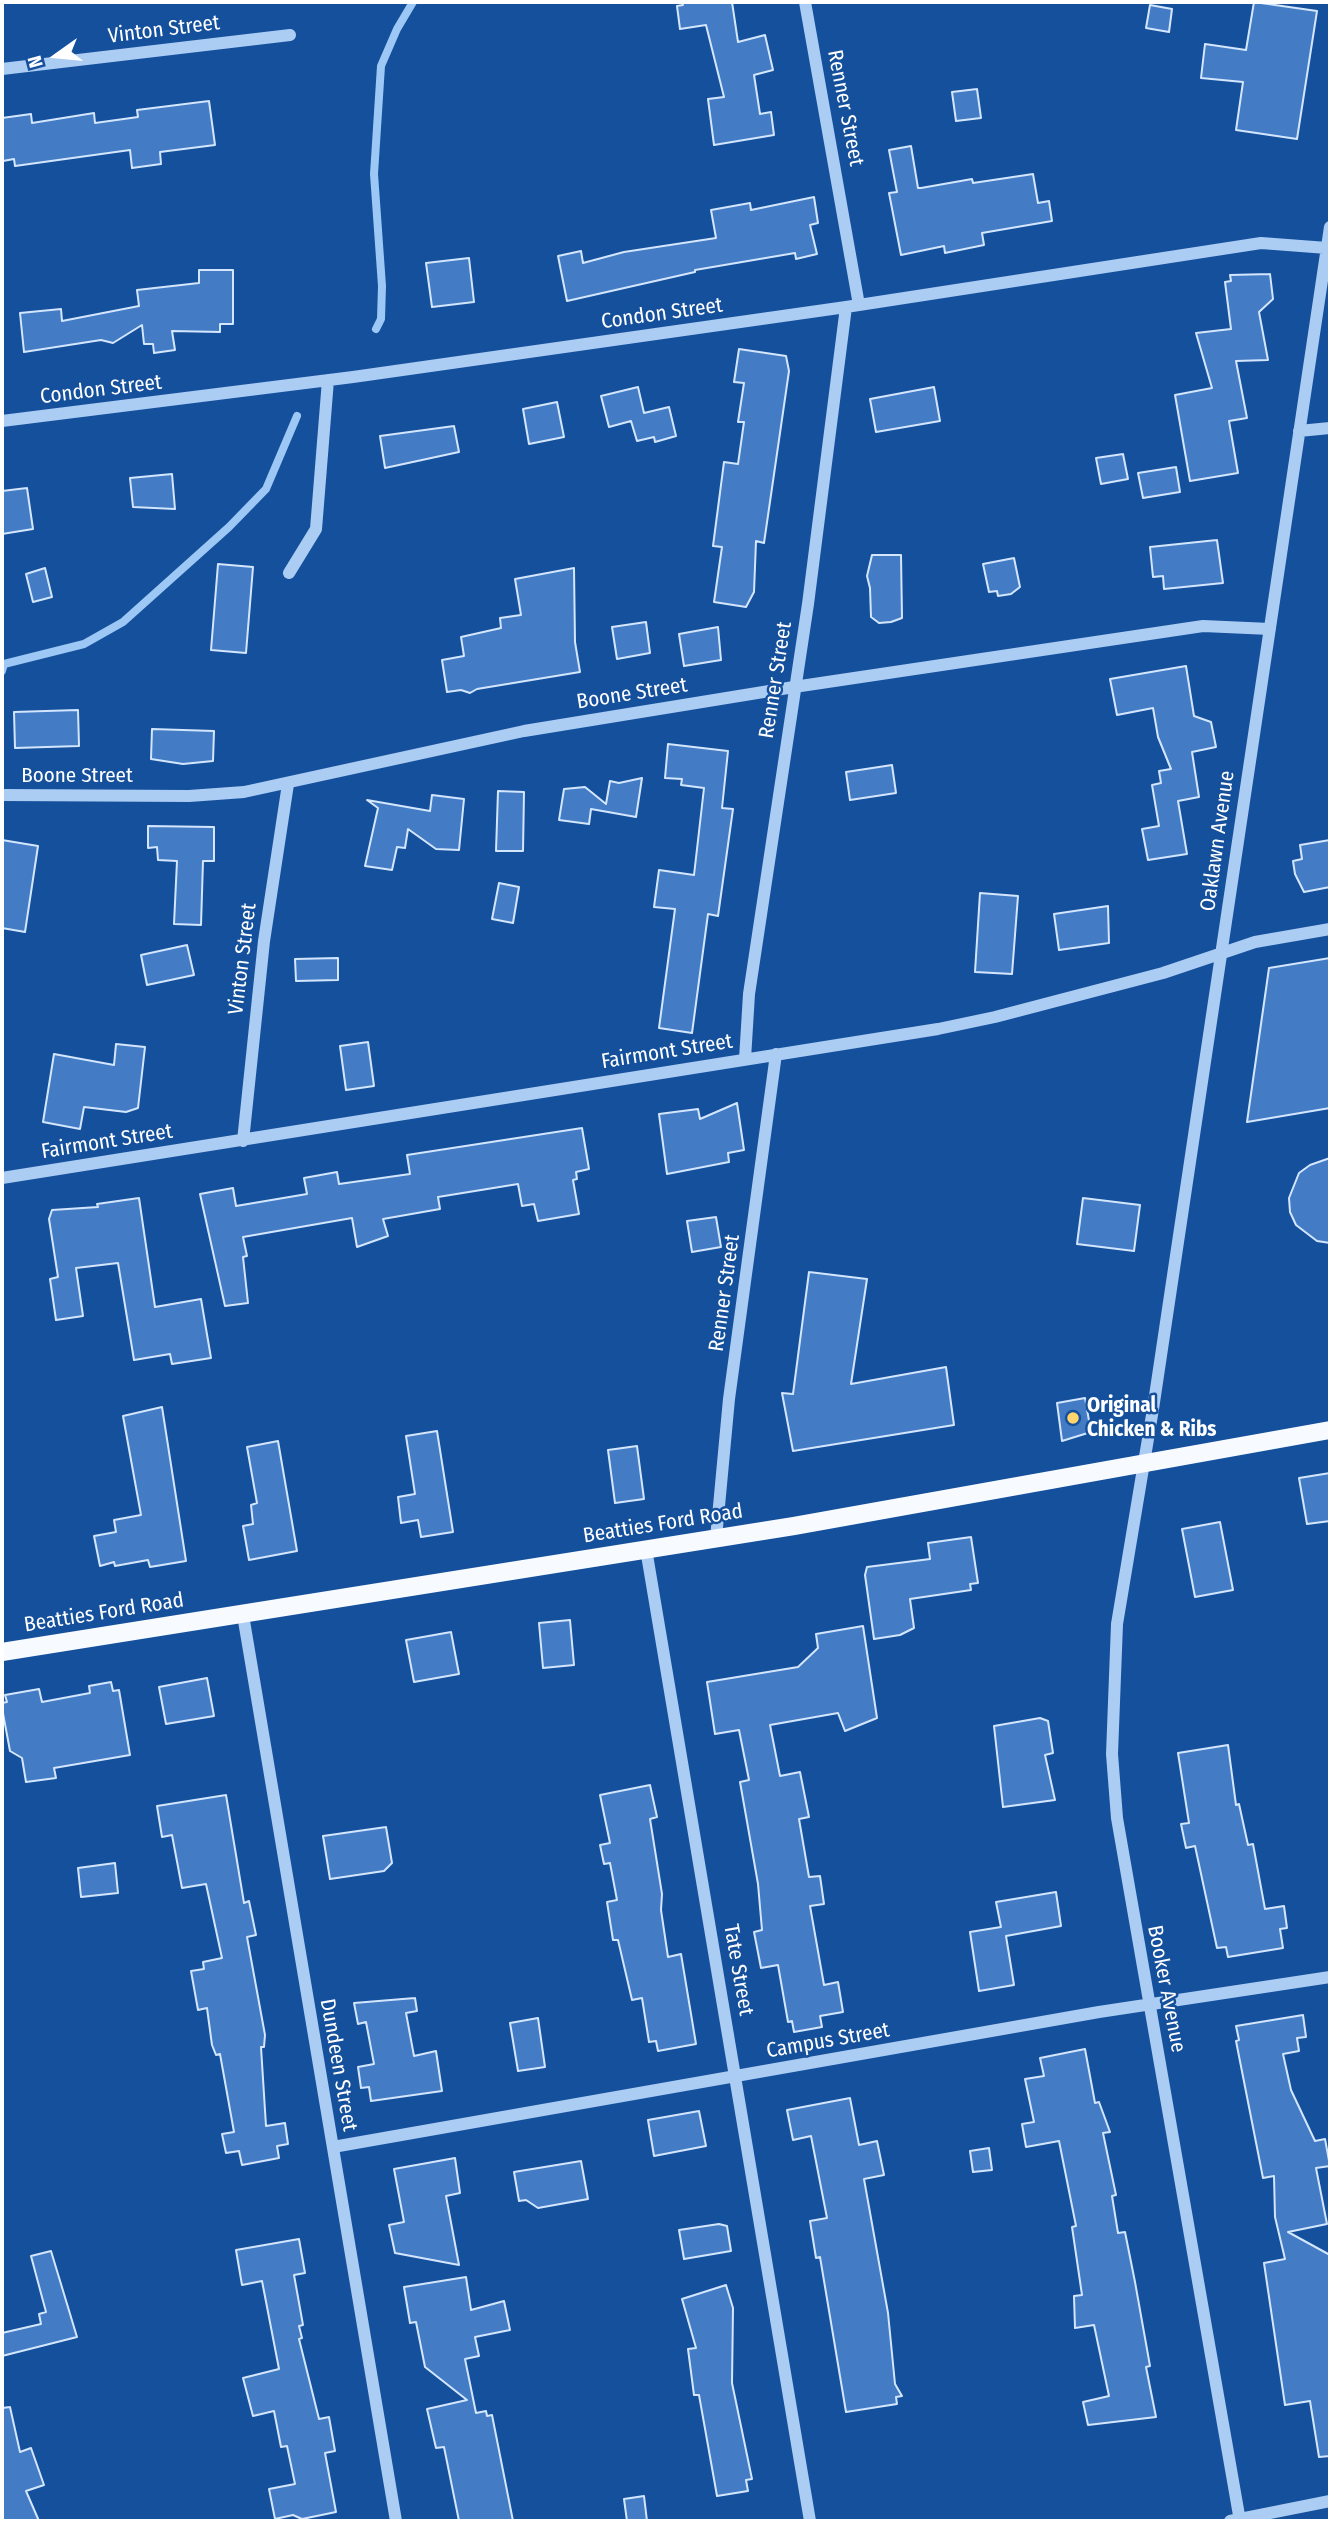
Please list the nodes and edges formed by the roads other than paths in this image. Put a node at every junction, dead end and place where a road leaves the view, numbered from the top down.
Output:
1 (805, 2) edge
2 (290, 35) dead end
3 (2, 69) edge
4 (1330, 227) edge
5 (1327, 248) junction
6 (859, 305) junction
7 (846, 307) junction
8 (328, 380) junction
9 (2, 421) edge
10 (1330, 428) edge
11 (1299, 431) junction
12 (289, 573) dead end
13 (1270, 629) junction
14 (794, 687) junction
15 (288, 783) junction
16 (2, 795) edge
17 (1330, 929) edge
18 (1221, 954) junction
19 (776, 1054) junction
20 (745, 1059) junction
21 (243, 1141) junction
22 (2, 1178) edge
23 (1330, 1430) edge
24 (1144, 1461) junction
25 (716, 1538) junction
26 (646, 1549) junction
27 (243, 1615) junction
28 (2, 1652) edge
29 (1330, 1977) edge
30 (1149, 2006) junction
31 (737, 2077) junction
32 (333, 2147) junction
33 (1330, 2501) edge
34 (396, 2521) edge
35 (810, 2521) edge
36 (1237, 2521) edge

1 - 6 street, Renner Street
2 - 3 street, Vinton Street
4 - 5 street, Oaklawn Avenue
5 - 6 street, Condon Street
5 - 11 street, Oaklawn Avenue
6 - 7 street, Condon Street
7 - 8 street, Condon Street
7 - 14 street, Renner Street
8 - 9 street, Condon Street
8 - 12 street
10 - 11 street
11 - 13 street, Oaklawn Avenue
13 - 14 street, Boone Street
13 - 18 street, Oaklawn Avenue
14 - 15 street, Boone Street
14 - 20 street, Renner Street
15 - 16 street, Boone Street
15 - 21 street, Vinton Street
17 - 18 street, Fairmont Street
18 - 19 street, Fairmont Street
18 - 24 street, Oaklawn Avenue
19 - 20 street, Fairmont Street
19 - 25 street, Renner Street
20 - 21 street, Fairmont Street
21 - 22 street, Fairmont Street
23 - 24 main road, Beatties Ford Road
24 - 25 main road, Beatties Ford Road
24 - 30 street, Booker Avenue
25 - 26 main road, Beatties Ford Road
26 - 27 main road, Beatties Ford Road
26 - 31 street, Tate Street
27 - 28 main road, Beatties Ford Road
27 - 32 street, Dundeen Street
29 - 30 street, Campus Street
30 - 31 street, Campus Street
30 - 36 street, Booker Avenue
31 - 32 street, Campus Street
31 - 35 street, Tate Street
32 - 34 street, Dundeen Street
33 - 36 street

